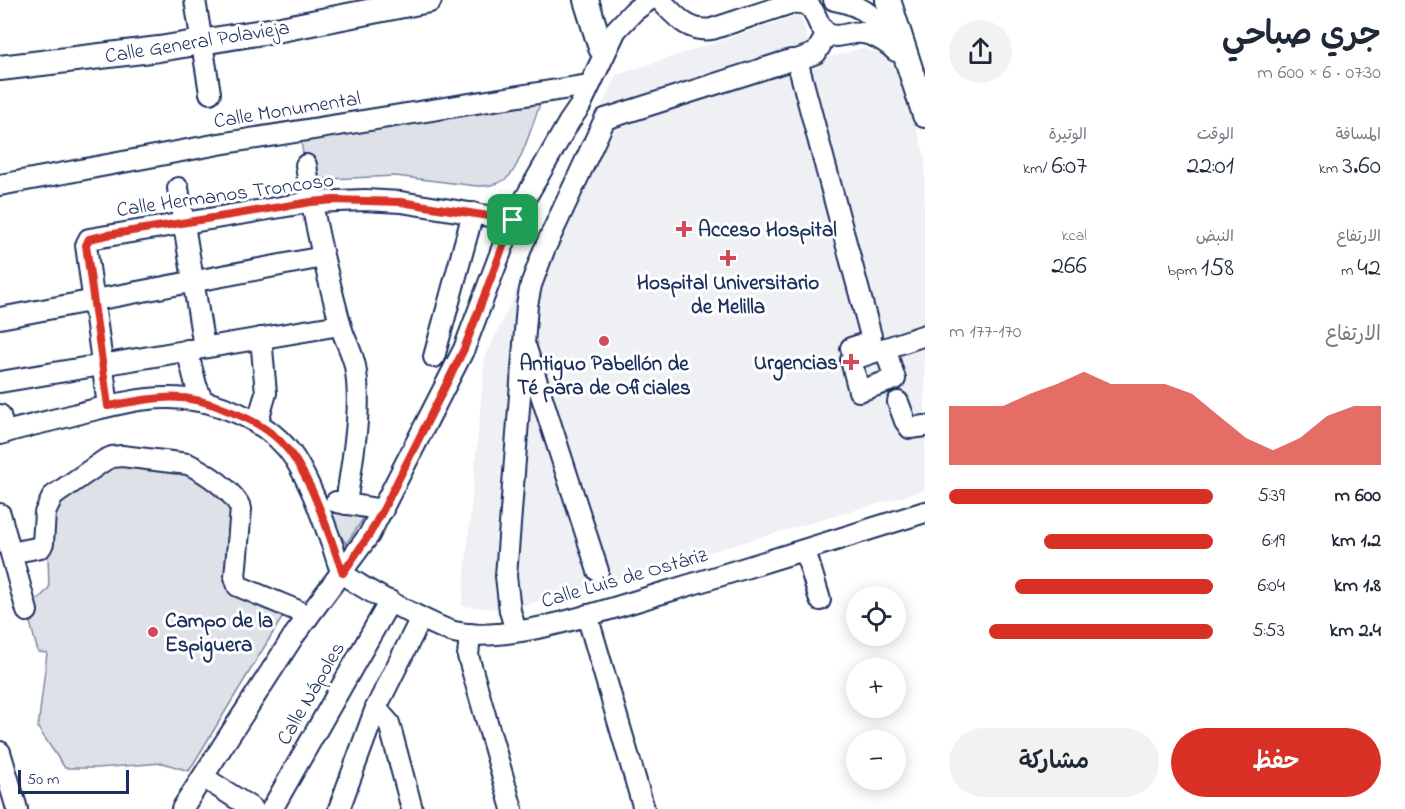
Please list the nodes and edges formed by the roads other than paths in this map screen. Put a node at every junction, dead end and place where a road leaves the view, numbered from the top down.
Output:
1 (195, 0) edge
2 (429, 0) edge
3 (586, 0) edge
4 (631, 0) edge
5 (649, 0) edge
6 (660, 0) edge
7 (834, 0) edge
8 (881, 0) edge
9 (888, 0) edge
10 (827, 34) junction
11 (202, 42) junction
12 (601, 48) junction
13 (903, 58) junction
14 (797, 60) junction
15 (0, 68) edge
16 (582, 86) junction
17 (210, 93) dead end
18 (925, 115) edge
19 (569, 122) junction
20 (306, 165) dead end
21 (0, 184) edge
22 (178, 188) dead end
23 (311, 202) junction
24 (473, 213) junction
25 (513, 220) junction
26 (184, 222) junction
27 (323, 257) junction
28 (193, 281) junction
29 (94, 300) junction
30 (0, 318) edge
31 (340, 325) junction
32 (925, 335) edge
33 (261, 338) junction
34 (523, 339) junction
35 (851, 348) dead end
36 (885, 348) dead end
37 (196, 349) junction
38 (434, 357) dead end
39 (102, 364) junction
40 (0, 381) edge
41 (202, 402) junction
42 (898, 402) dead end
43 (108, 406) junction
44 (257, 424) junction
45 (925, 426) edge
46 (1, 427) edge
47 (315, 499) junction
48 (346, 504) junction
49 (383, 510) junction
50 (925, 512) edge
51 (0, 514) edge
52 (805, 550) junction
53 (11, 553) junction
54 (598, 571) dead end
55 (343, 573) junction
56 (820, 600) dead end
57 (390, 601) junction
58 (27, 610) dead end
59 (587, 615) junction
60 (308, 617) junction
61 (421, 618) junction
62 (516, 631) junction
63 (470, 634) junction
64 (376, 708) junction
65 (0, 752) edge
66 (203, 777) junction
67 (407, 807) edge
68 (17, 809) edge
69 (182, 809) edge
70 (253, 809) edge
71 (272, 809) edge
72 (339, 809) edge
73 (512, 809) edge
74 (644, 809) edge

1 - 11 street
2 - 11 main road, Calle General Polavieja
3 - 12 main road
4 - 12 street
5 - 19 street
6 - 10 street
7 - 13 street
8 - 13 main road
9 - 13 main road
10 - 13 street
10 - 14 street
11 - 15 main road, Calle General Polavieja
11 - 17 street
12 - 16 street
13 - 18 main road
14 - 34 street
14 - 35 street
16 - 19 street
16 - 21 street, Calle Monumental
19 - 25 street
20 - 23 street
22 - 26 street
23 - 24 street, Calle Hermanos Troncoso
23 - 26 street, Calle Hermanos Troncoso
23 - 27 street
24 - 25 street, Calle Hermanos Troncoso
24 - 38 street
25 - 49 street
26 - 28 street
26 - 29 street, Calle Hermanos Troncoso
27 - 28 street
27 - 31 street
28 - 29 street
28 - 37 street
29 - 30 street
29 - 39 street
31 - 33 street
31 - 48 street
32 - 36 street
33 - 37 street
33 - 44 street
34 - 54 street
34 - 62 street
37 - 39 street
37 - 41 street
39 - 40 street
39 - 43 street
41 - 43 street
41 - 44 street
42 - 45 street
43 - 46 street
44 - 47 street
47 - 48 street
47 - 55 street
48 - 49 street
49 - 55 street
50 - 52 street, Calle Luis de Ostáriz
51 - 53 street
52 - 56 street
52 - 59 street, Calle Luis de Ostáriz
53 - 58 street
53 - 60 street
55 - 57 street, Calle Luis de Ostáriz
55 - 60 street
57 - 61 street, Calle Luis de Ostáriz
57 - 71 street, Calle Nápoles
59 - 62 street, Calle Luis de Ostáriz
59 - 74 street
60 - 66 street
61 - 63 street, Calle Luis de Ostáriz
61 - 64 street
62 - 63 street, Calle Luis de Ostáriz
63 - 73 street
64 - 67 street
64 - 72 street
65 - 68 street
66 - 69 street
66 - 70 street

